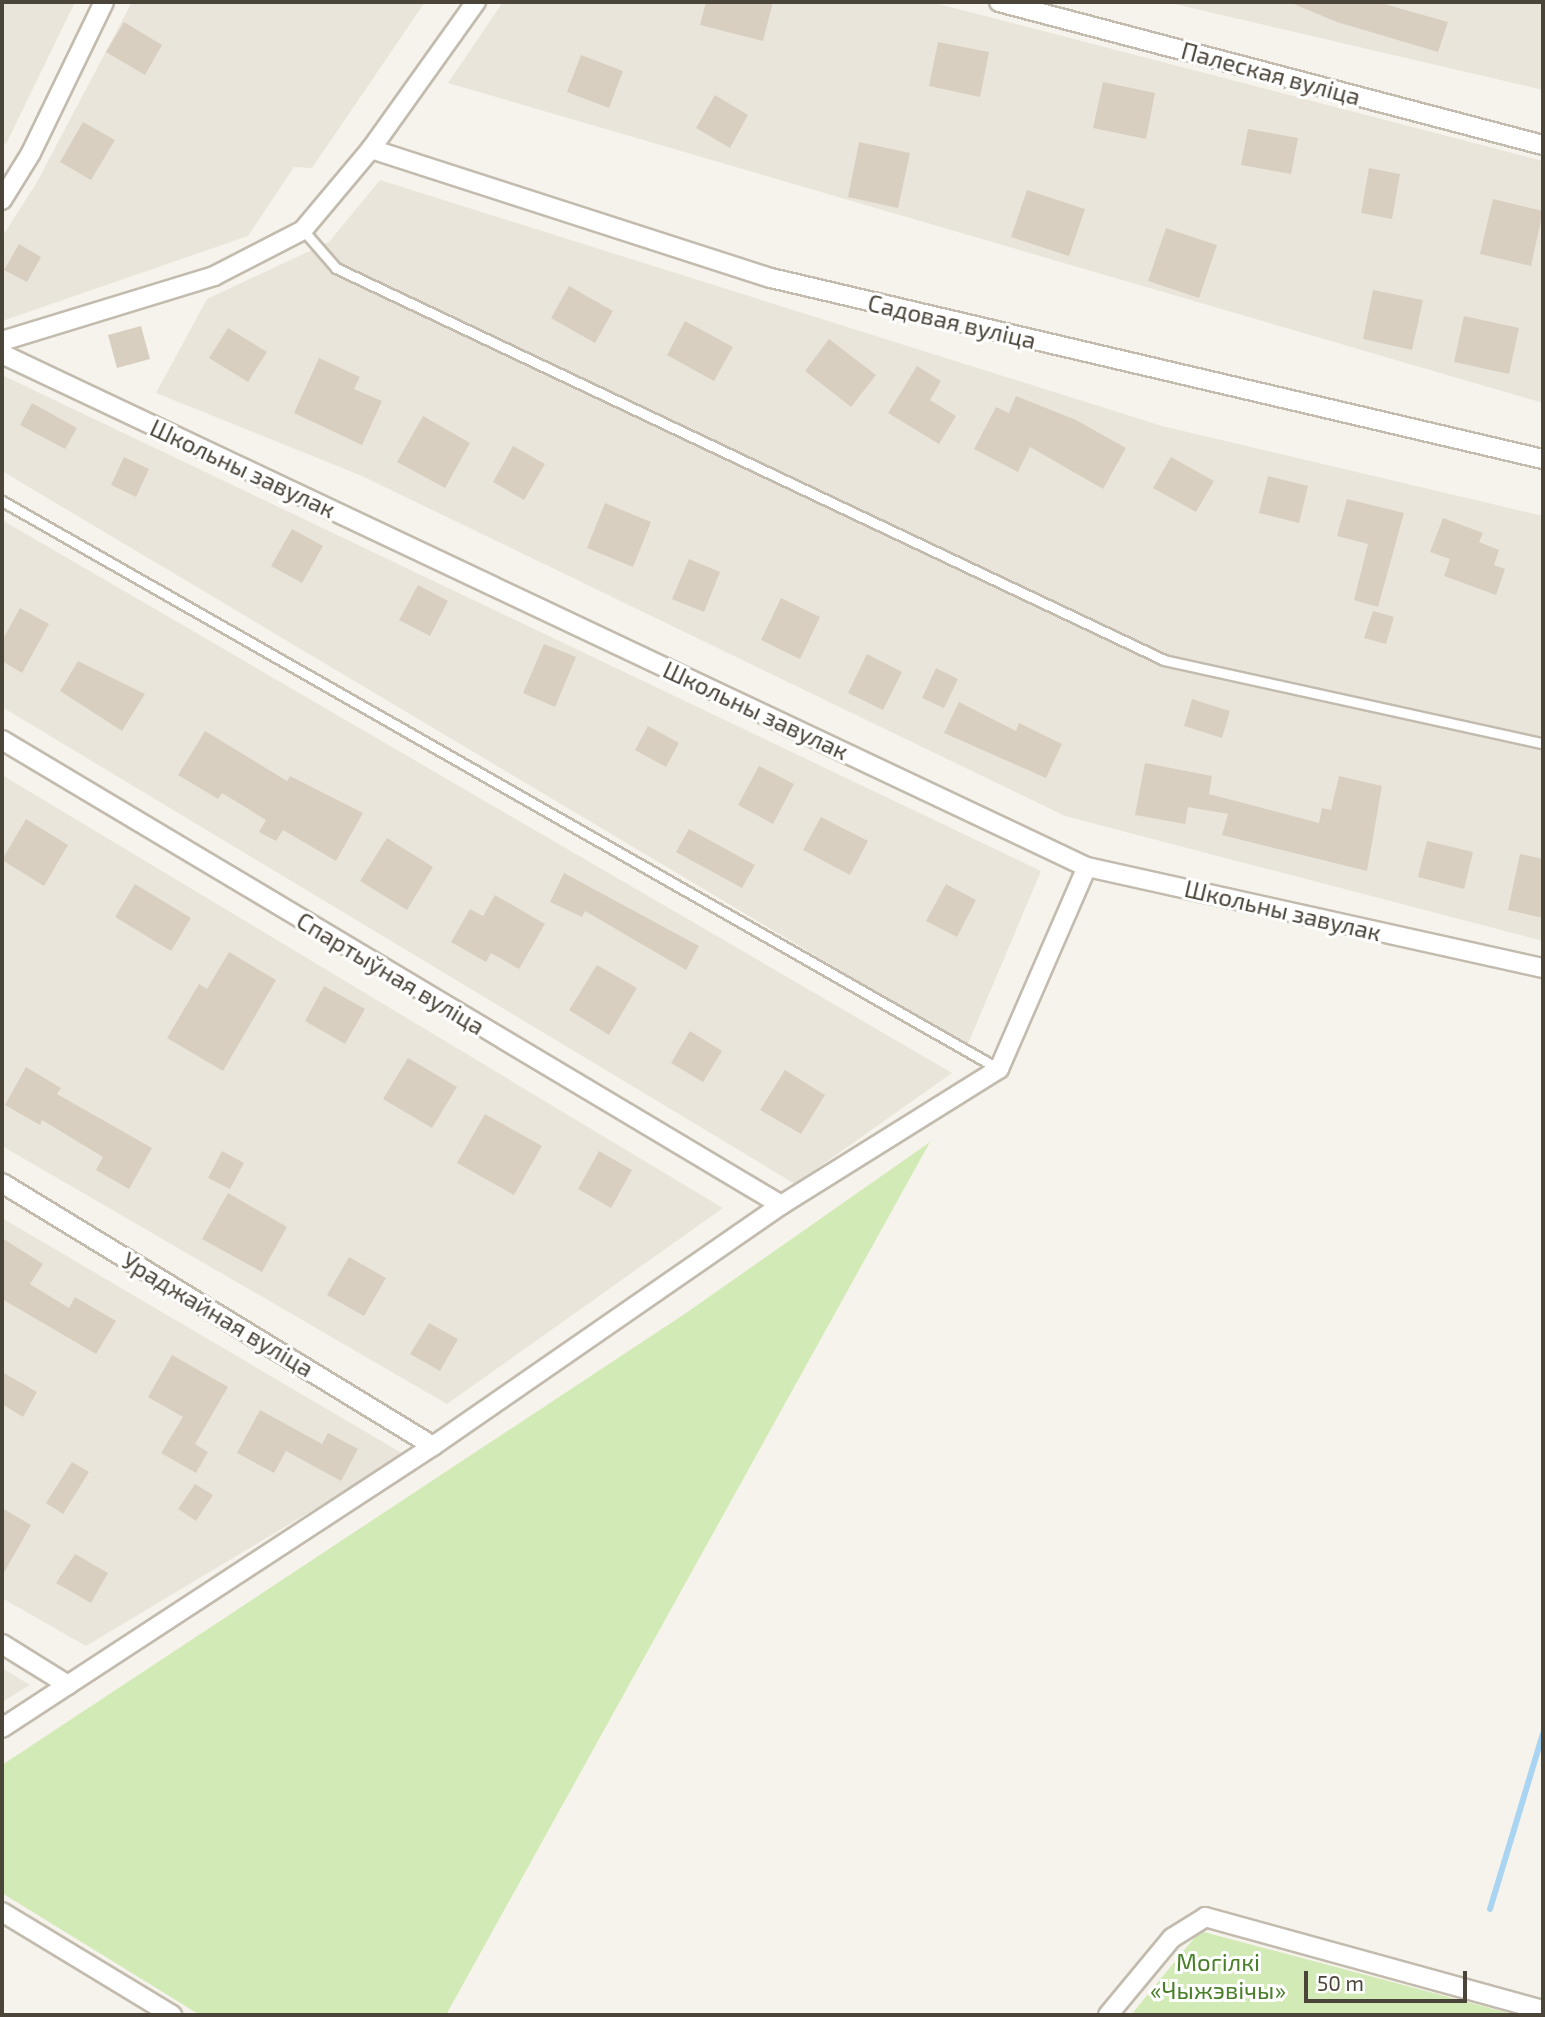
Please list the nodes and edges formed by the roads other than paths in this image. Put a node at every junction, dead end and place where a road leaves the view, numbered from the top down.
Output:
1 (104, 2) edge
2 (476, 2) edge
3 (999, 2) edge
4 (1543, 145) edge
5 (371, 149) junction
6 (2, 200) edge
7 (303, 230) junction
8 (2, 341) edge
9 (2, 354) edge
10 (1543, 459) edge
11 (2, 501) edge
12 (2, 740) edge
13 (1543, 743) edge
14 (1087, 866) junction
15 (1543, 968) edge
16 (999, 1069) junction
17 (2, 1183) edge
18 (781, 1205) junction
19 (433, 1446) junction
20 (2, 1644) edge
21 (68, 1685) junction
22 (2, 1728) edge
23 (2, 1912) edge
24 (1543, 2010) edge
25 (172, 2015) edge
26 (1108, 2015) edge

1 - 6 street
2 - 5 street
3 - 4 street, Палеская вуліца
5 - 7 street
5 - 10 street, Садовая вуліца
7 - 8 street
7 - 13 lane
9 - 14 street, Школьны завулак
11 - 16 lane
12 - 18 street, Спартыўная вуліца
14 - 15 street, Школьны завулак
14 - 16 street
16 - 18 street
17 - 19 street, Ураджайная вуліца
18 - 19 street
19 - 21 street
20 - 21 street
21 - 22 street
23 - 25 street
24 - 26 street

